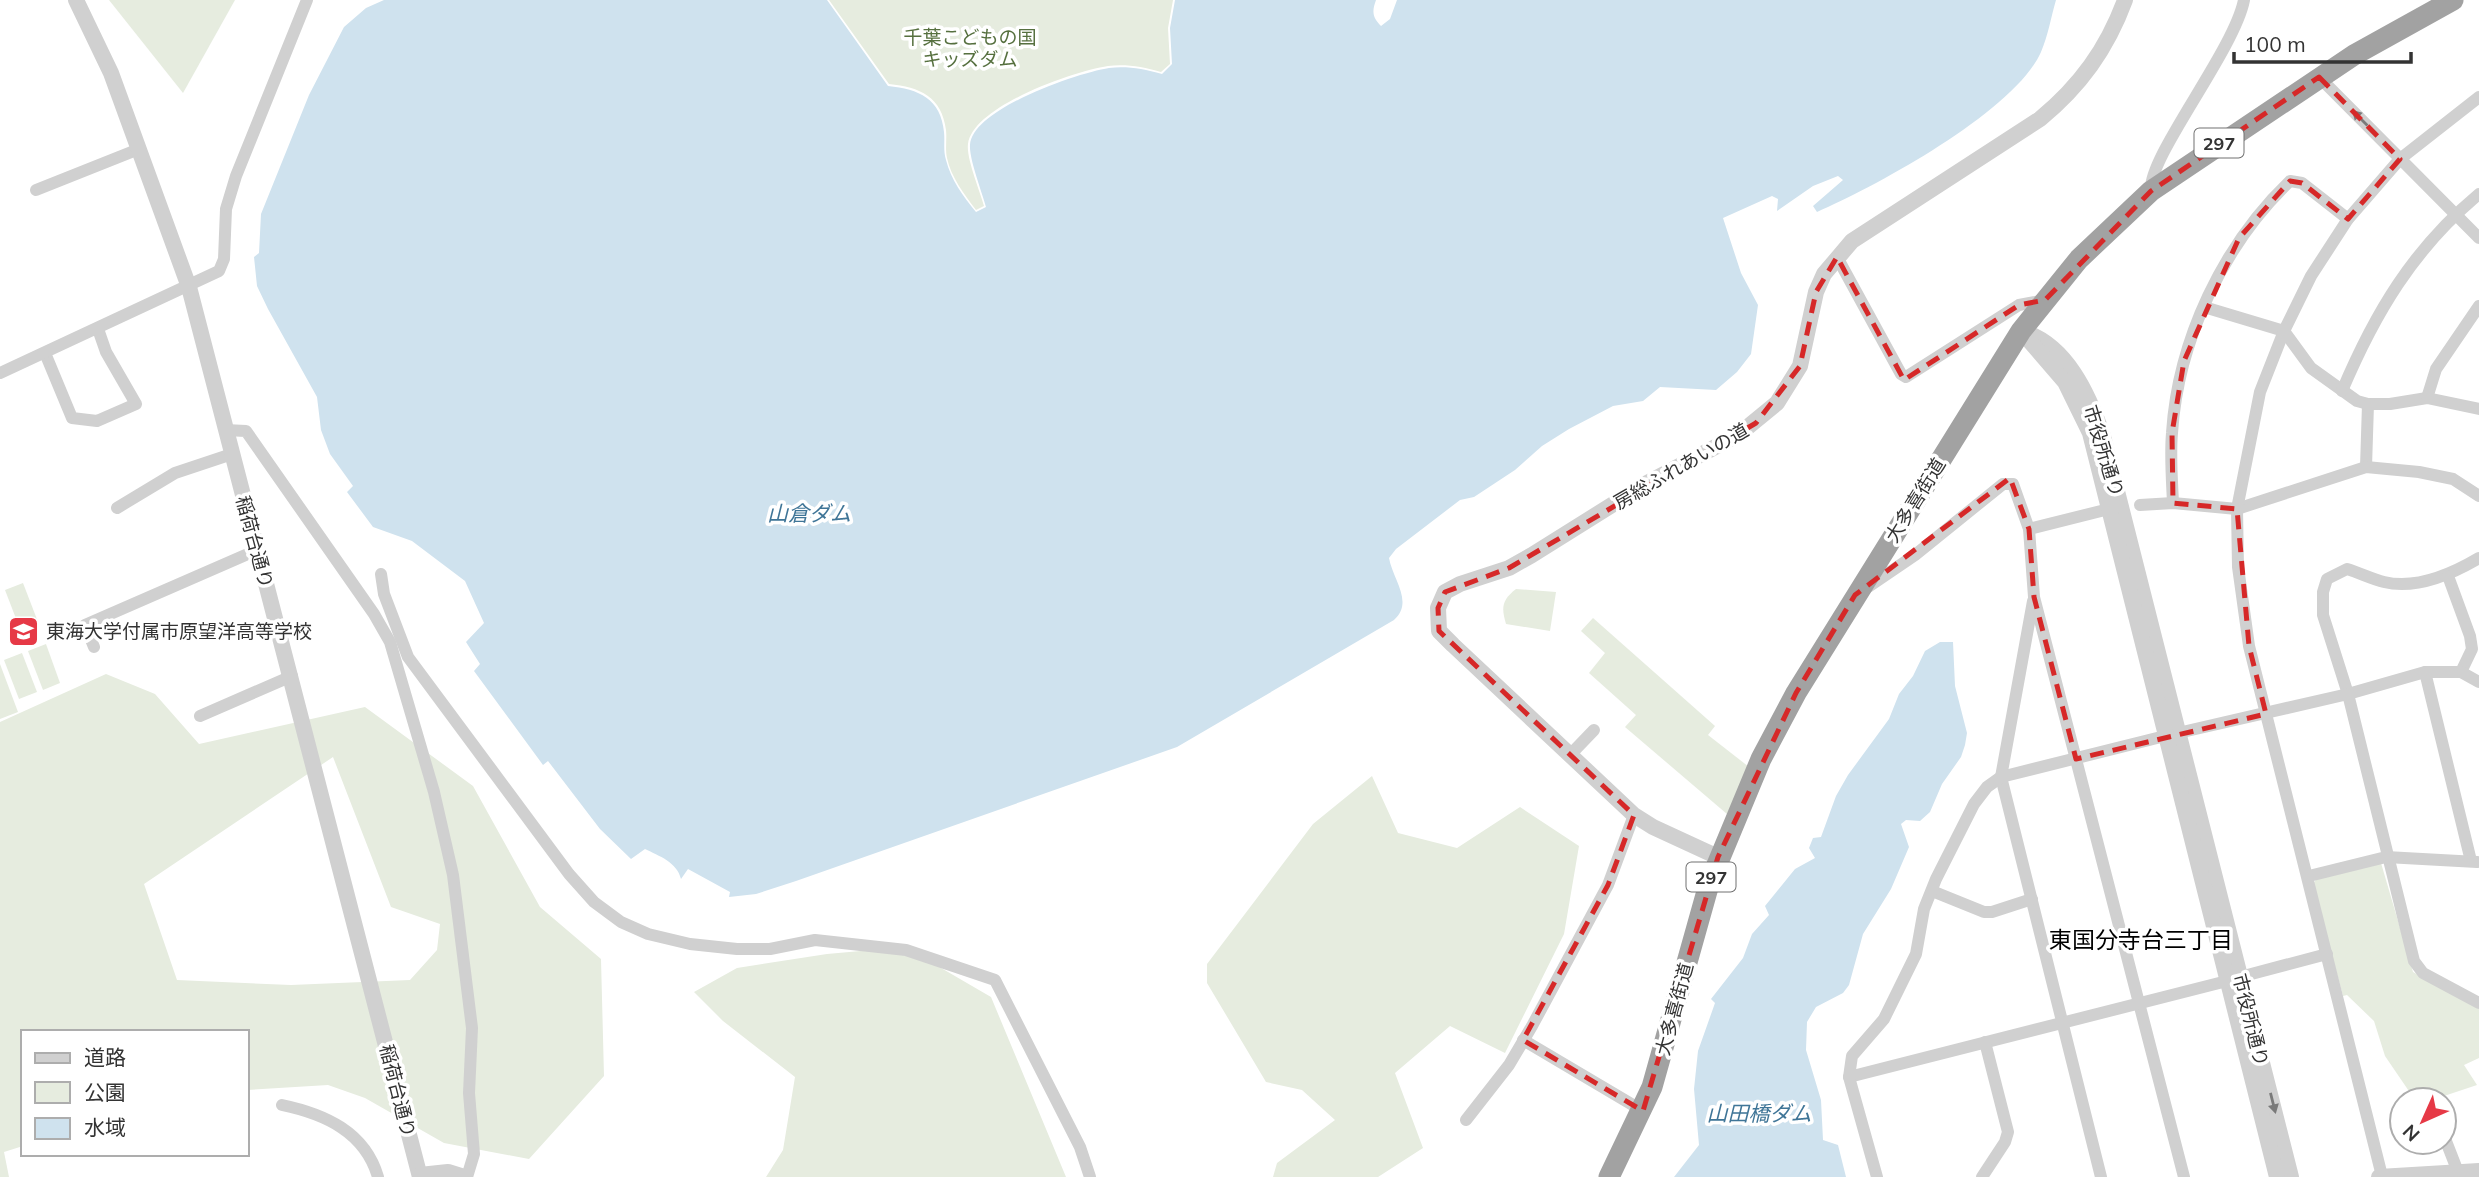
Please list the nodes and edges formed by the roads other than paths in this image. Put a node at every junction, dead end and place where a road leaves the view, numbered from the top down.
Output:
1 (76, 0) edge
2 (307, 0) edge
3 (2125, 0) edge
4 (2244, 0) edge
5 (2453, 0) edge
6 (2428, 7) edge
7 (2319, 77) junction
8 (2479, 97) edge
9 (139, 149) junction
10 (2400, 159) junction
11 (36, 190) dead end
12 (2151, 191) junction
13 (2479, 194) edge
14 (2455, 214) junction
15 (2348, 219) junction
16 (2479, 238) edge
17 (1837, 257) junction
18 (189, 287) junction
19 (2045, 300) junction
20 (2479, 306) edge
21 (2204, 307) junction
22 (98, 329) junction
23 (2021, 331) junction
24 (2284, 331) junction
25 (45, 353) junction
26 (0, 373) edge
27 (2342, 391) junction
28 (2427, 398) junction
29 (2368, 404) junction
30 (2479, 409) edge
31 (225, 430) junction
32 (232, 454) junction
33 (2366, 467) junction
34 (2479, 496) edge
35 (2173, 503) junction
36 (2140, 505) dead end
37 (117, 508) dead end
38 (2109, 509) junction
39 (2237, 509) junction
40 (2029, 529) junction
41 (257, 550) junction
42 (2479, 558) edge
43 (381, 574) dead end
44 (2448, 576) junction
45 (1855, 595) junction
46 (2034, 597) junction
47 (94, 647) dead end
48 (2425, 672) junction
49 (2460, 672) junction
50 (292, 676) junction
51 (2479, 682) edge
52 (2348, 694) junction
53 (2266, 714) junction
54 (200, 716) dead end
55 (1594, 730) dead end
56 (2172, 735) junction
57 (1569, 756) junction
58 (2076, 759) junction
59 (2001, 777) junction
60 (1634, 815) junction
61 (1718, 857) junction
62 (2386, 857) junction
63 (2475, 862) edge
64 (2309, 876) junction
65 (1931, 891) junction
66 (2032, 899) junction
67 (2328, 954) junction
68 (2234, 979) junction
69 (2139, 1003) junction
70 (2479, 1003) edge
71 (2063, 1023) junction
72 (1523, 1040) junction
73 (1985, 1042) junction
74 (1849, 1077) junction
75 (282, 1105) dead end
76 (1643, 1111) junction
77 (1466, 1120) dead end
78 (2458, 1156) edge
79 (2469, 1173) edge
80 (420, 1176) edge
81 (378, 1177) edge
82 (466, 1177) edge
83 (1090, 1177) edge
84 (1609, 1177) edge
85 (1877, 1177) edge
86 (1982, 1177) edge
87 (2101, 1177) edge
88 (2184, 1177) edge
89 (2277, 1177) edge
90 (2291, 1177) edge
91 (2381, 1177) edge

1 - 9 street, 稲荷台通り
2 - 18 street
3 - 17 street, 房総ふれあいの道
4 - 12 street
5 - 6 highway, 大多喜街道 / 297
6 - 7 highway, 大多喜街道 / 297
10 -> 7 street
7 - 12 highway, 大多喜街道 / 297
8 - 10 street
9 - 11 street
9 - 18 street, 稲荷台通り
10 - 14 street
10 - 15 street
12 - 19 highway, 大多喜街道 / 297
13 - 14 street
14 - 16 street
14 - 27 street
15 - 21 street
15 - 24 street
17 - 19 street
17 - 57 street, 房総ふれあいの道
18 - 22 street
18 - 31 street, 稲荷台通り
19 - 23 highway, 大多喜街道 / 297
20 - 28 street
21 - 24 street
21 - 35 street
22 - 25 street
22 - 25 street
23 - 38 street, 市役所通り
23 - 45 highway, 大多喜街道 / 297
23 - 56 street, 市役所通り
24 - 27 street
24 - 39 street
25 - 26 street
27 - 29 street
28 - 29 street
28 - 30 street
29 - 33 street
31 - 32 street, 稲荷台通り
31 - 82 street
32 - 37 street
32 - 41 street, 稲荷台通り
33 - 34 street
33 - 39 street
35 - 36 street
35 - 39 street
38 - 40 street
38 - 56 street, 市役所通り
39 - 53 street
40 - 45 street
40 - 46 street
41 - 47 street
41 - 50 street, 稲荷台通り
42 - 44 street
43 - 83 street
44 - 49 street
44 - 52 street
45 - 61 highway, 大多喜街道 / 297
46 - 58 street
46 - 59 street
48 - 49 street
48 - 52 street
48 - 63 street
49 - 51 street
50 - 54 street
50 - 80 street, 稲荷台通り
52 - 53 street
52 - 62 street
53 - 56 street
53 - 64 street
55 - 57 street
56 - 58 street
56 - 68 street, 市役所通り
57 - 60 street, 房総ふれあいの道
58 - 59 street
58 - 69 street
59 - 65 street
59 - 66 street
60 - 61 street, 房総ふれあいの道
60 - 72 street
61 - 76 highway, 大多喜街道 / 297
62 - 63 street
62 - 64 street
62 - 70 street
64 - 67 street
65 - 66 street
65 - 74 street
66 - 71 street
67 - 68 street
67 - 91 street
68 - 69 street
68 - 89 street, 市役所通り
68 -> 90 street, 市役所通り
69 - 71 street
69 - 88 street
71 - 73 street
71 - 87 street
72 - 76 street
72 - 77 street
73 - 74 street
73 - 86 street
74 - 85 street
75 - 81 street
76 - 84 highway, 大多喜街道 / 297
78 - 79 street
79 - 91 street
80 - 82 street

